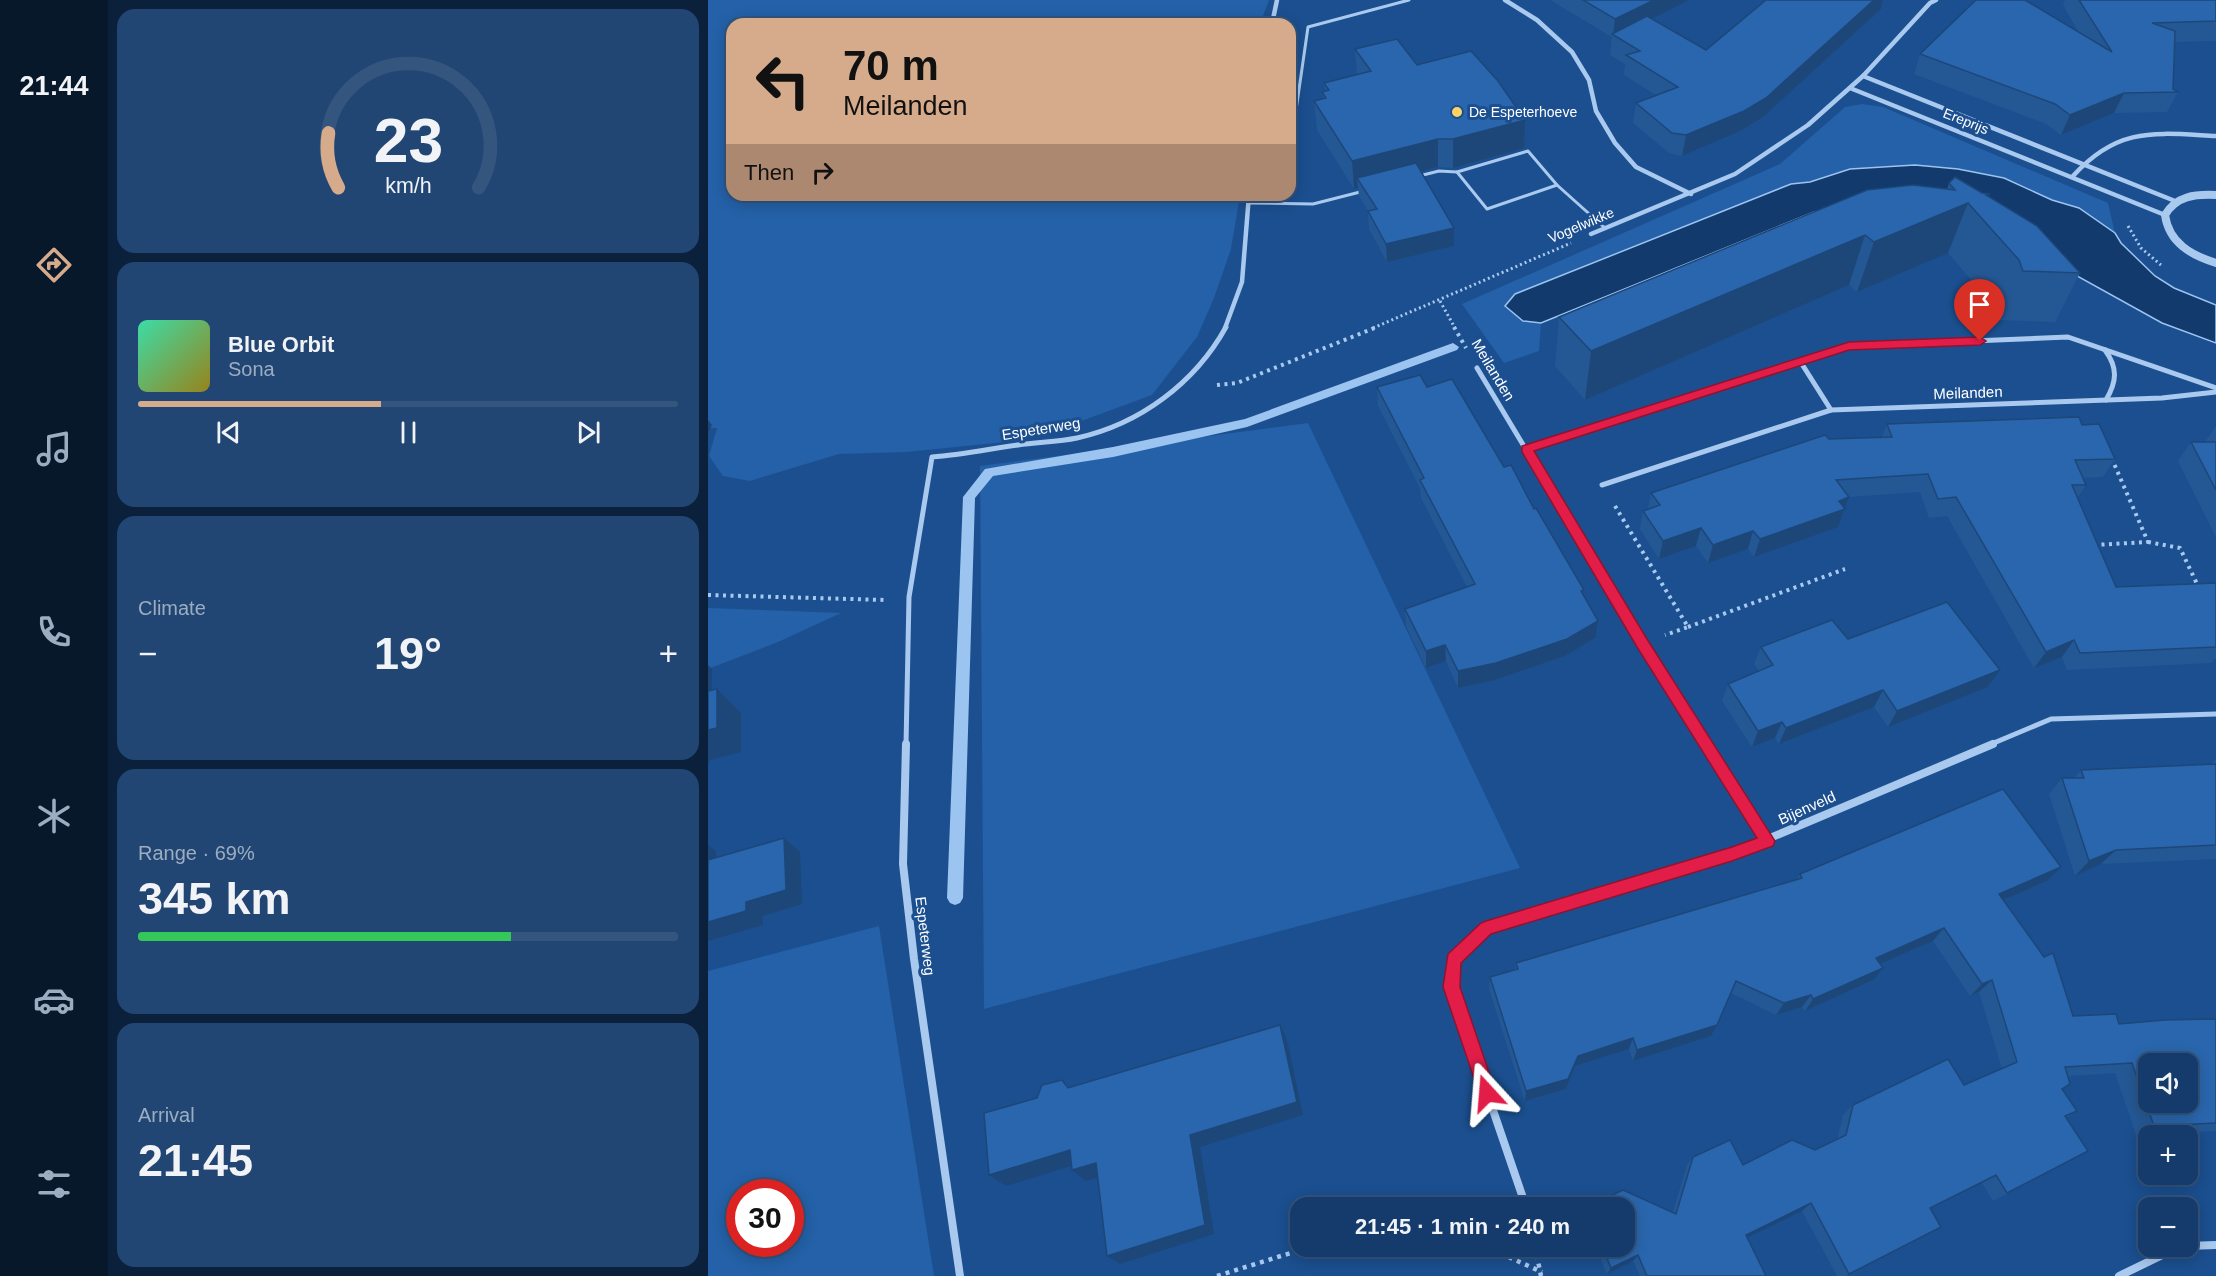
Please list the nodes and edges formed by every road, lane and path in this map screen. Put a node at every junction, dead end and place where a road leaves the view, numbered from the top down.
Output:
1 (1277, 0) edge
2 (1409, 0) edge
3 (1505, 0) edge
4 (1922, 0) edge
5 (1936, 0) edge
6 (1930, 3) junction
7 (1273, 18) edge
8 (1863, 76) junction
9 (1850, 88) junction
10 (1296, 110) edge
11 (2216, 136) edge
12 (2083, 165) junction
13 (1457, 172) junction
14 (2073, 176) junction
15 (1416, 177) edge
16 (1557, 185) junction
17 (1370, 189) edge
18 (1691, 194) junction
19 (2216, 195) edge
20 (2175, 201) junction
21 (1248, 203) joint
22 (2165, 215) junction
23 (1605, 228) junction
24 (1591, 234) joint
25 (2216, 263) edge
26 (1440, 301) junction
27 (2104, 349) junction
28 (1800, 361) junction
29 (1477, 368) joint
30 (1186, 383) junction
31 (2216, 390) edge
32 (2106, 400) junction
33 (1831, 410) junction
34 (1526, 449) junction
35 (2110, 455) edge
36 (1602, 485) joint
37 (2148, 542) junction
38 (2091, 545) edge
39 (1845, 569) dead end
40 (2200, 590) edge
41 (708, 595) edge
42 (909, 597) junction
43 (1688, 627) junction
44 (1642, 643) junction
45 (2216, 714) edge
46 (1767, 841) junction
47 (1523, 1197) edge
48 (2216, 1245) edge
49 (2198, 1246) edge
50 (1290, 1253) edge
51 (1507, 1257) edge
52 (1538, 1257) edge
53 (2158, 1257) edge
54 (1542, 1274) edge
55 (960, 1276) edge
56 (1216, 1276) edge
57 (2119, 1276) edge

1 - 7 street
2 - 10 lane
3 - 18 street
4 - 6 street
5 - 6 street, Vogelwikke
6 - 8 street, Vogelwikke
8 - 9 street, Vogelwikke
8 - 12 street, Ereprijs
9 - 14 street, Ereprijs
9 - 18 street, Vogelwikke
11 - 12 street
12 - 14 street
12 - 20 street, Ereprijs
13 - 15 lane
13 - 16 lane
13 - 16 lane
14 - 22 street, Ereprijs
16 - 23 lane
17 - 21 lane
18 - 23 street, Vogelwikke
19 - 20 street
20 - 22 street
21 - 30 street, Espeterweg
22 - 25 street
23 - 24 street, Vogelwikke
24 - 26 path, Vogelwikke
26 - 29 path, Meilanden
26 - 30 path, Vogelwikke
27 - 28 street, Meilanden
27 - 31 street, Meilanden
27 - 32 street
28 - 33 street
28 - 34 street, Meilanden
29 - 34 street, Meilanden
30 - 42 street, Espeterweg
31 - 32 street, Meilanden
32 - 33 street, Meilanden
33 - 36 street, Meilanden
34 - 44 street, Meilanden
35 - 37 path
36 - 43 path
37 - 38 path
37 - 40 path
39 - 43 path
41 - 42 path
42 - 55 street, Espeterweg
43 - 44 path
44 - 46 street, Meilanden
45 - 46 street, Bijenveld
46 - 47 street, Bijenveld
48 - 49 street
50 - 56 path
51 - 54 path
52 - 54 path
53 - 57 street

